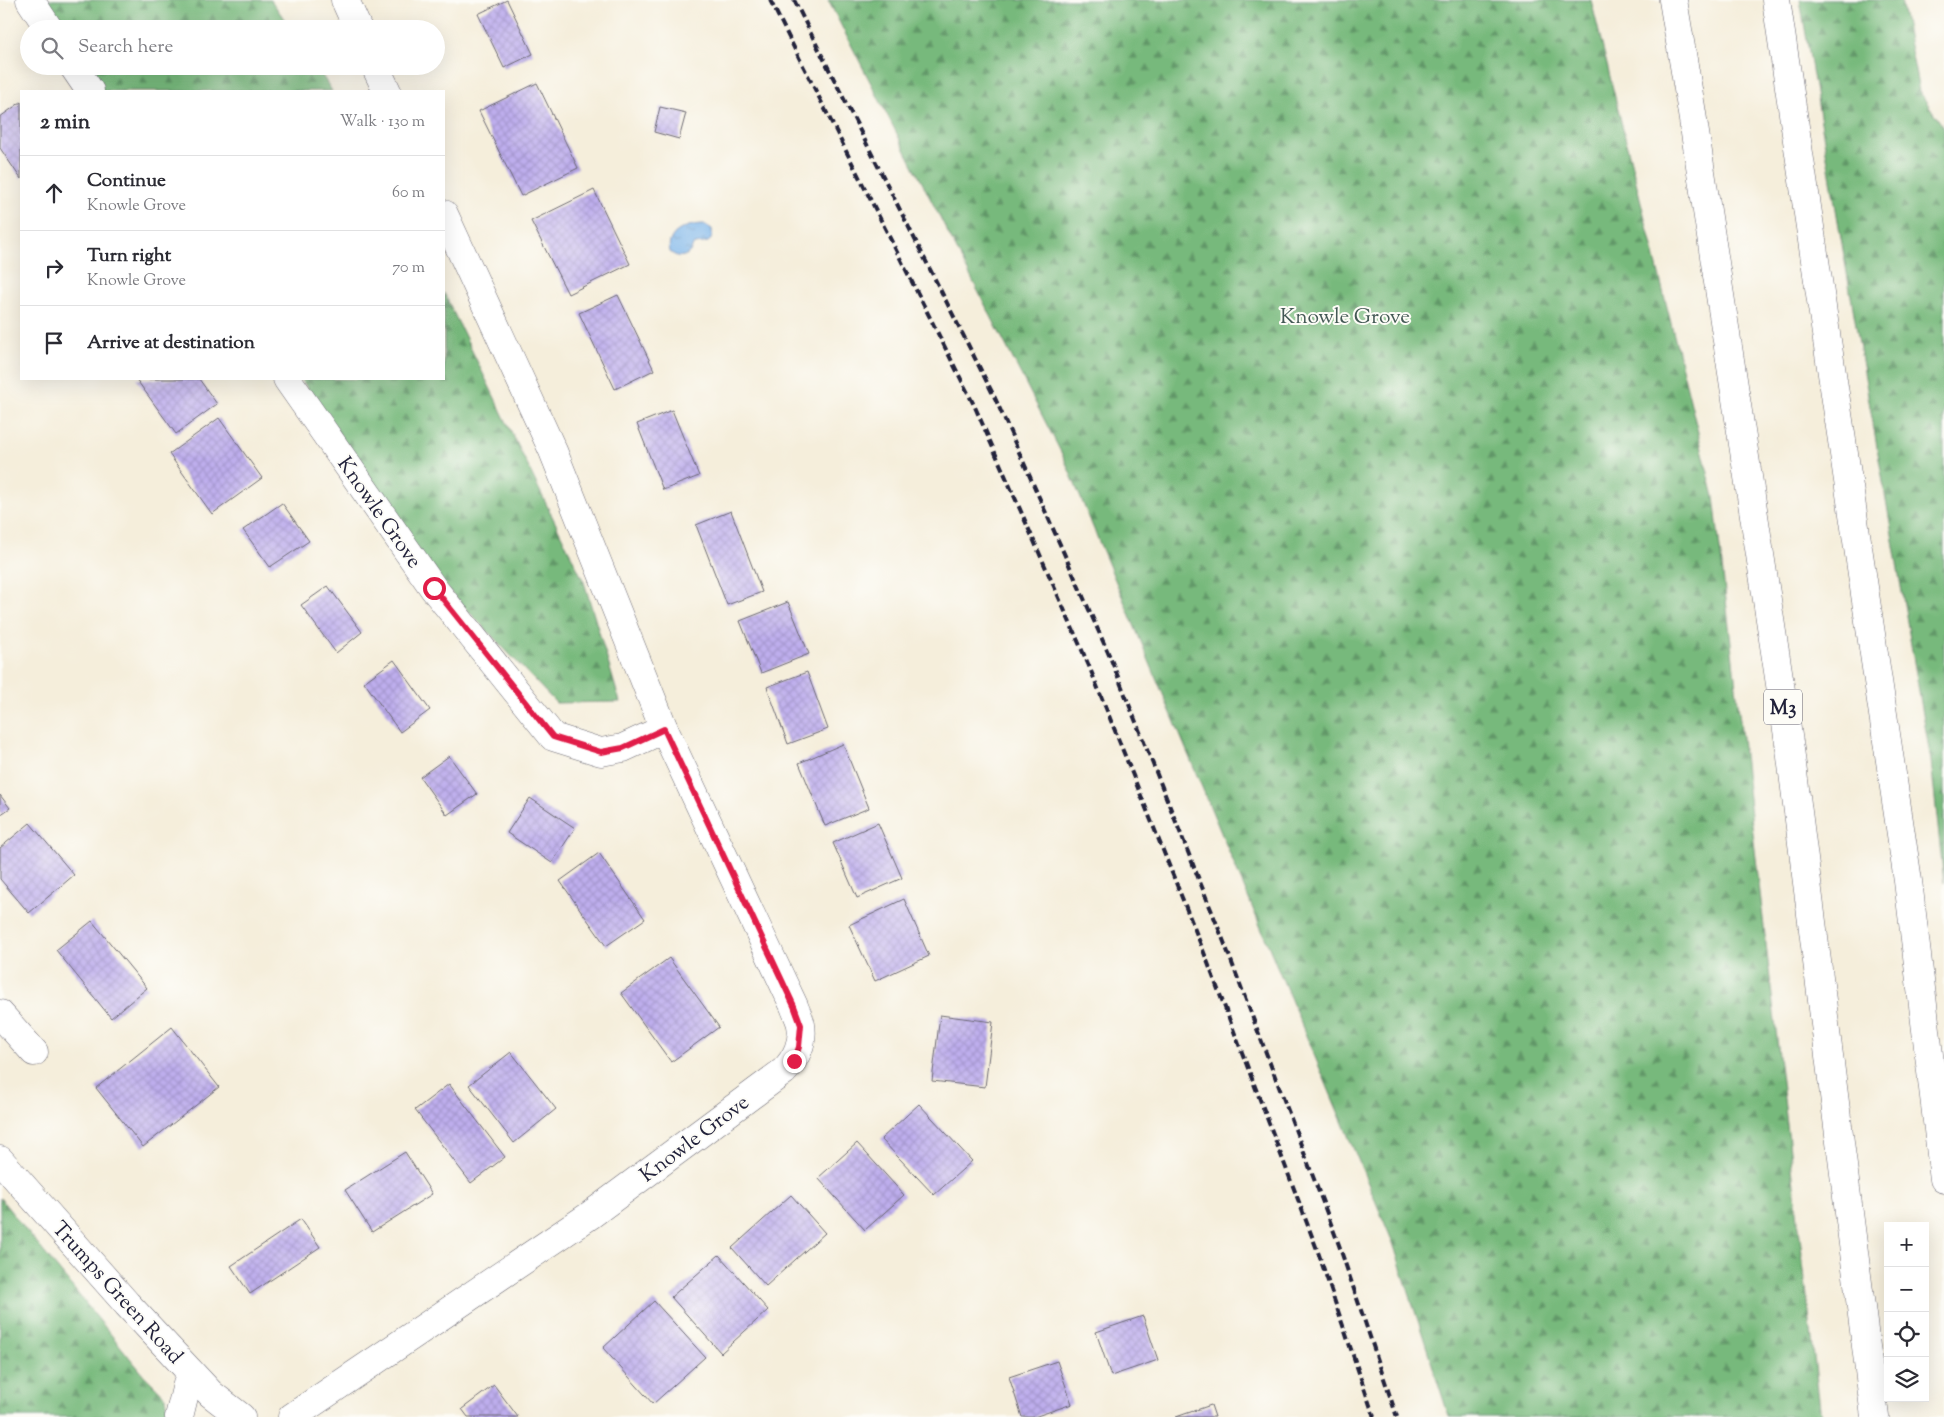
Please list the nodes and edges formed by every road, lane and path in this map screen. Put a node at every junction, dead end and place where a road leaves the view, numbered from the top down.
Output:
1 (30, 0) edge
2 (344, 0) edge
3 (1673, 0) edge
4 (1776, 0) edge
5 (43, 20) edge
6 (354, 20) edge
7 (79, 75) edge
8 (379, 75) edge
9 (89, 90) edge
10 (387, 90) edge
11 (445, 216) edge
12 (288, 380) edge
13 (664, 729) junction
14 (0, 1014) edge
15 (34, 1052) dead end
16 (0, 1160) edge
17 (1944, 1179) edge
18 (190, 1372) junction
19 (179, 1417) edge
20 (241, 1417) edge
21 (292, 1417) edge
22 (1875, 1417) edge

1 - 5 main road
2 - 6 main road
3 - 22 main road, M3
4 - 17 main road
7 - 9 main road
8 - 10 main road
11 - 13 main road, Knowle Grove
12 - 13 main road, Knowle Grove
13 - 21 main road, Knowle Grove
14 - 15 main road
16 - 18 main road, Trumps Green Road
18 - 19 main road
18 - 20 main road, Trumps Green Road

